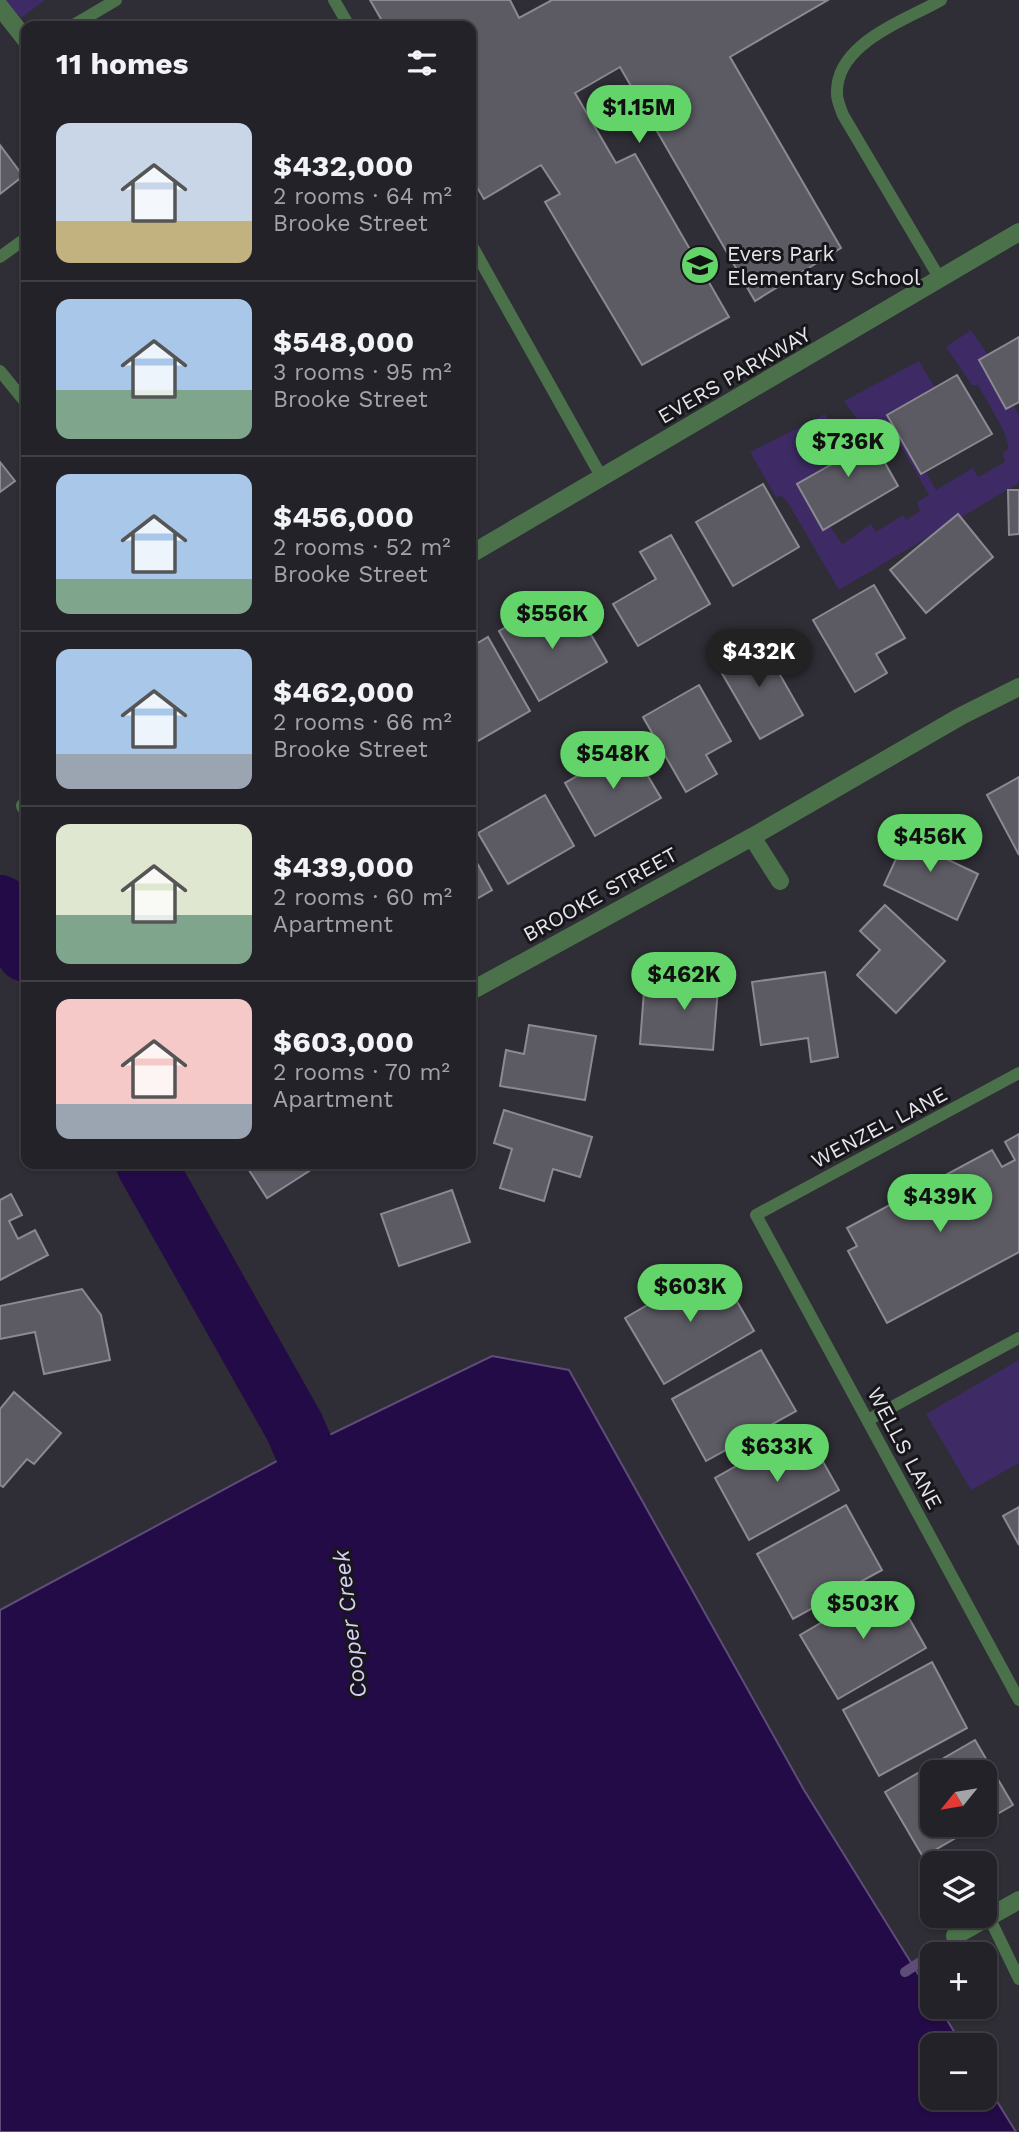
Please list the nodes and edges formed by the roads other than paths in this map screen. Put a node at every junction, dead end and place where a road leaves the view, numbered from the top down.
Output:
1 (116, 0) edge
2 (334, 0) edge
3 (941, 0) edge
4 (0, 8) edge
5 (80, 21) edge
6 (346, 21) edge
7 (21, 34) edge
8 (1019, 232) edge
9 (21, 241) edge
10 (0, 257) edge
11 (476, 263) edge
12 (940, 279) junction
13 (0, 371) edge
14 (21, 397) edge
15 (602, 478) junction
16 (476, 551) edge
17 (1019, 687) edge
18 (752, 837) junction
19 (780, 881) dead end
20 (476, 988) edge
21 (1019, 1073) edge
22 (757, 1215) joint
23 (1019, 1338) edge
24 (868, 1420) junction
25 (1019, 1700) edge
26 (1019, 1900) edge
27 (997, 1912) edge
28 (969, 1928) edge
29 (994, 1928) edge
30 (955, 1936) dead end
31 (1018, 1975) edge

1 - 5 lane
2 - 6 lane
3 - 12 lane
4 - 7 street
8 - 12 street, EVERS PARKWAY
9 - 10 lane
11 - 15 lane
12 - 15 street, EVERS PARKWAY
13 - 14 lane
15 - 16 street, EVERS PARKWAY
17 - 18 street, BROOKE STREET
18 - 19 street
18 - 20 street, BROOKE STREET
21 - 22 lane, WENZEL LANE
22 - 24 lane, WELLS LANE
23 - 24 lane
24 - 25 lane, WELLS LANE
26 - 27 street
28 - 30 street
29 - 31 lane

